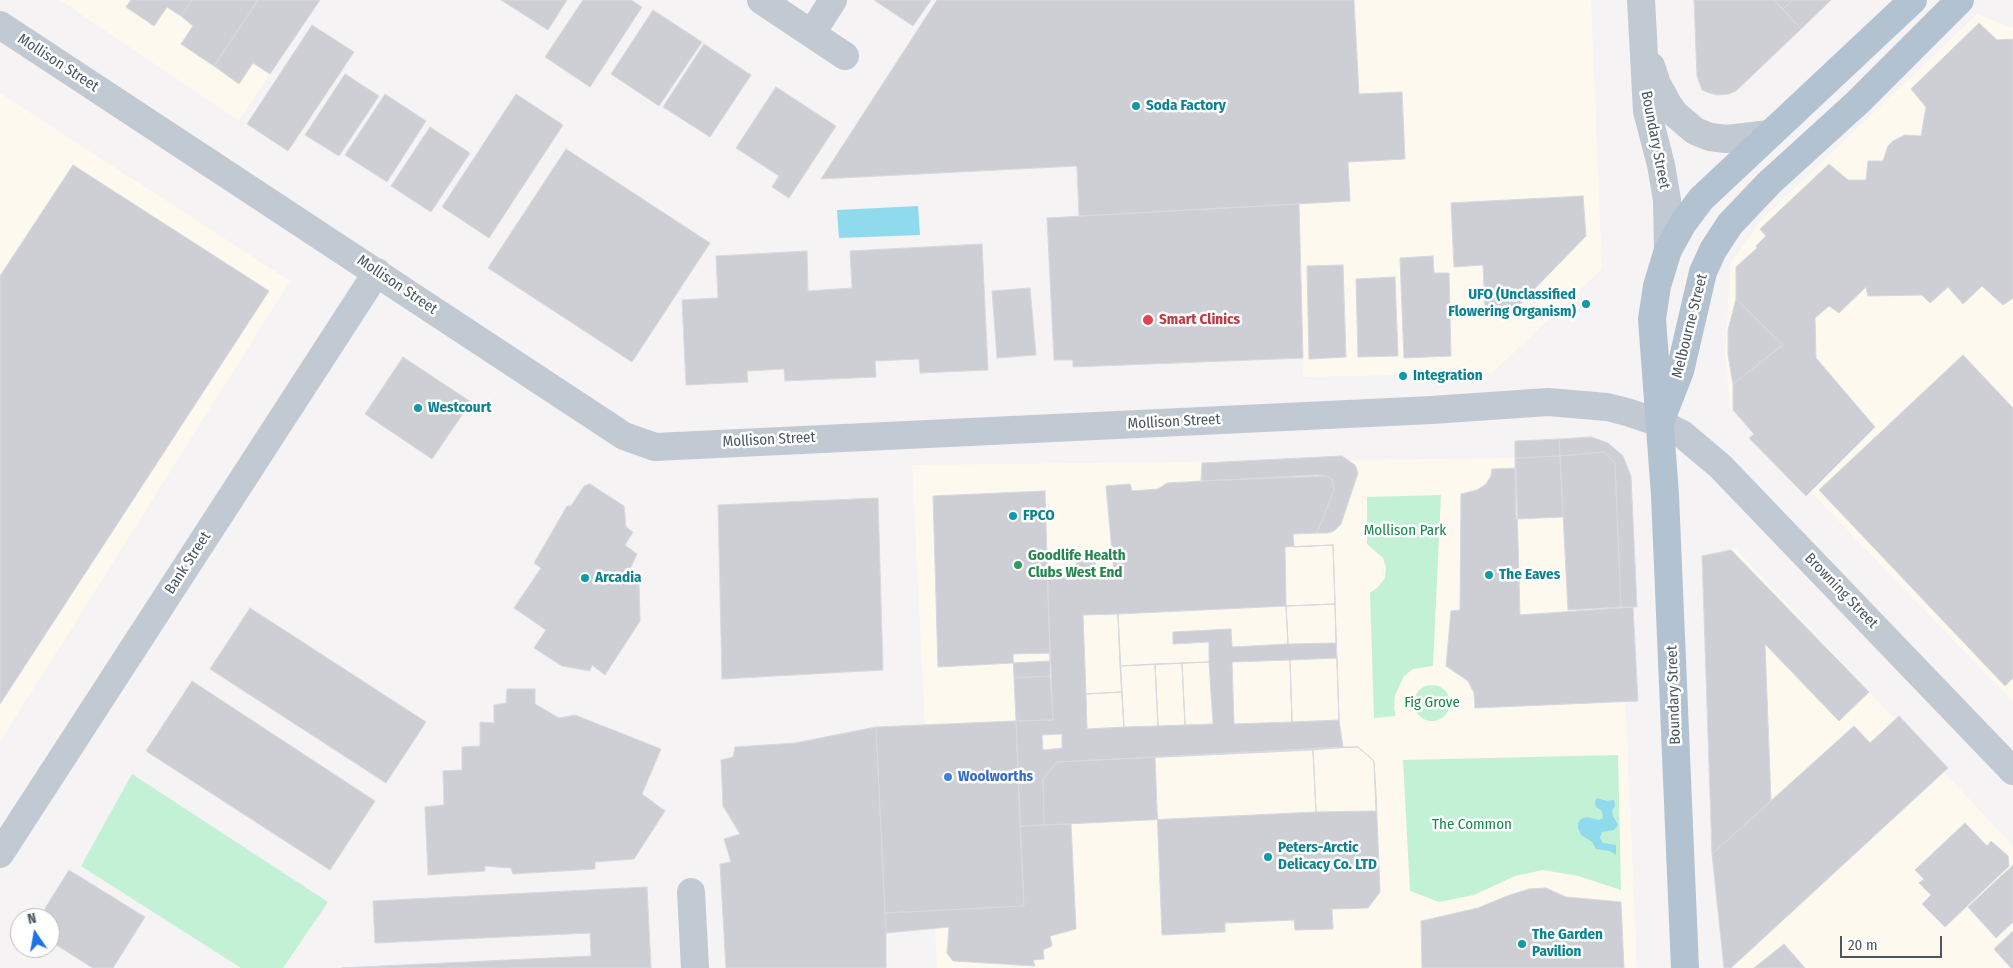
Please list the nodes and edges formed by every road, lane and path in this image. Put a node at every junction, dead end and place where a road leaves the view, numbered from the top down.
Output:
1 (761, 0) edge
2 (833, 0) edge
3 (1641, 0) edge
4 (1914, 0) edge
5 (1960, 0) edge
6 (0, 25) edge
7 (812, 33) junction
8 (1643, 38) junction
9 (845, 56) dead end
10 (1770, 134) junction
11 (1668, 250) junction
12 (377, 272) junction
13 (1660, 423) junction
14 (2013, 771) edge
15 (0, 854) edge
16 (690, 892) dead end
17 (695, 968) edge
18 (1685, 968) edge

1 - 7 street
2 - 7 street
3 - 8 street, Boundary Street
4 - 10 main road, Melbourne Street
5 - 13 main road, Melbourne Street
6 - 12 street, Mollison Street
7 - 9 street
8 - 10 street
8 - 11 street, Boundary Street
10 - 11 main road, Melbourne Street
11 - 13 main road, Melbourne Street
12 - 13 street, Mollison Street
12 - 15 street, Bank Street
13 - 14 street, Browning Street
13 - 18 main road, Boundary Street
16 - 17 street

